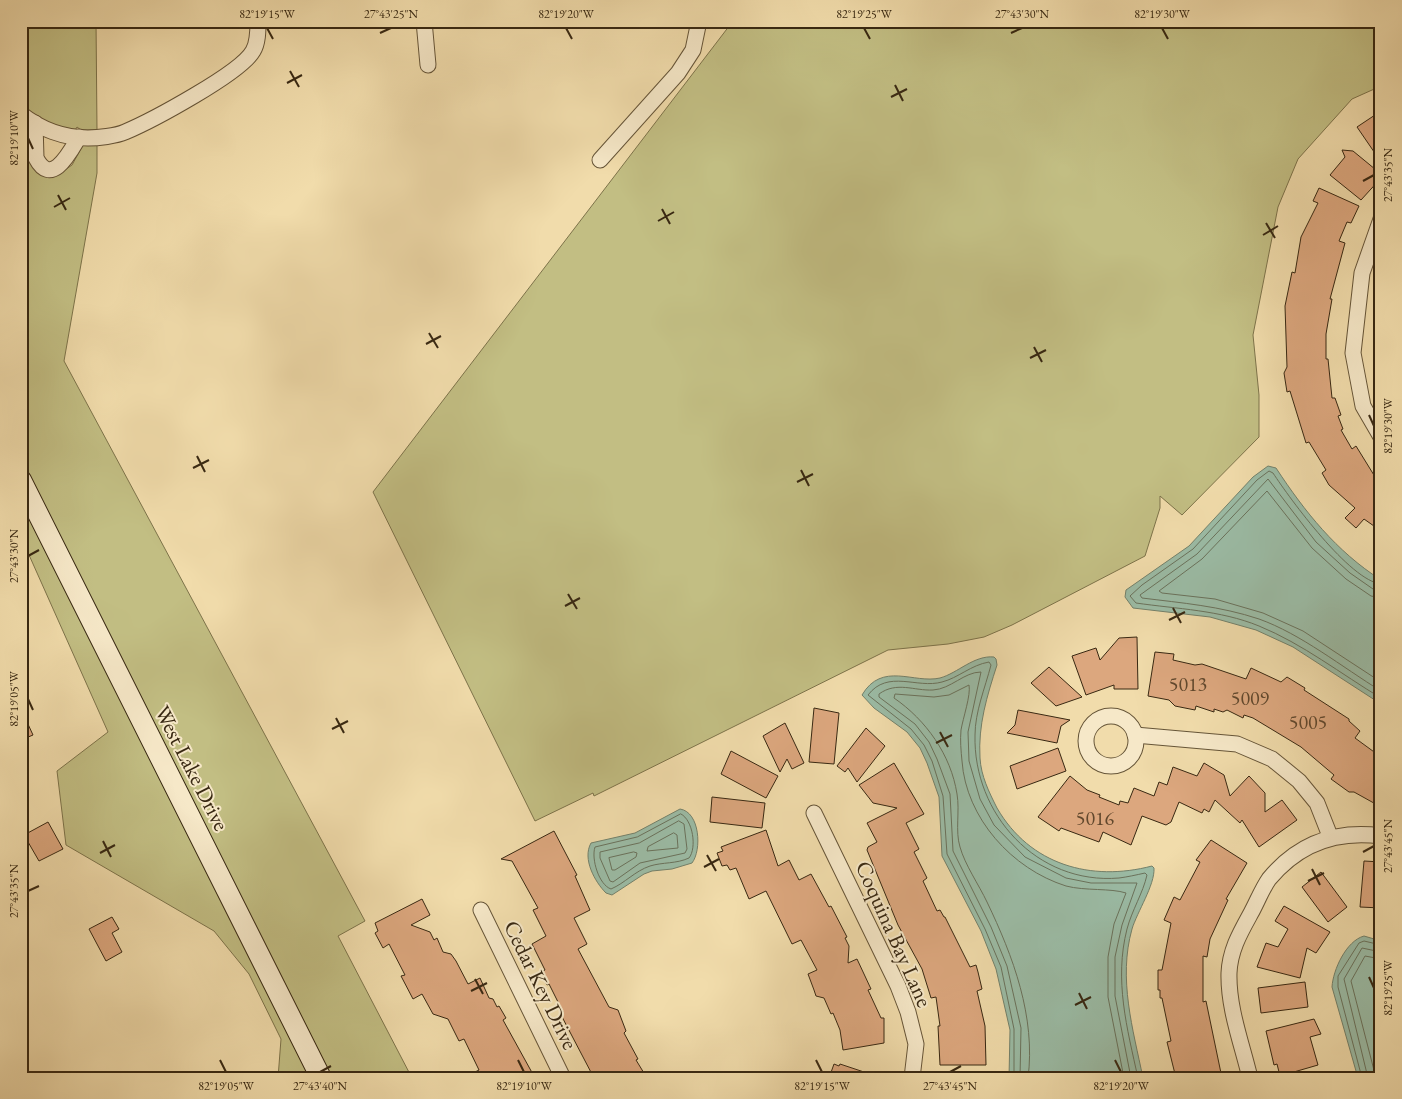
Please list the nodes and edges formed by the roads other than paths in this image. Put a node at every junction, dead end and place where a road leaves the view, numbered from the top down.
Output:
1 (258, 21) edge
2 (424, 21) edge
3 (699, 21) edge
4 (428, 66) dead end
5 (21, 114) edge
6 (35, 123) junction
7 (79, 137) junction
8 (600, 160) dead end
9 (1381, 219) edge
10 (1381, 437) edge
11 (21, 480) edge
12 (1136, 735) dead end
13 (814, 813) dead end
14 (1330, 836) junction
15 (1381, 836) edge
16 (481, 910) dead end
17 (321, 1078) edge
18 (563, 1078) edge
19 (912, 1078) edge
20 (1250, 1078) edge

1 - 7 street
2 - 4 street
3 - 8 street
5 - 6 street
6 - 7 street
6 - 7 street
9 - 10 street
11 - 17 street, West Lake Drive
12 - 14 street
13 - 19 street, Coquina Bay Lane
14 - 15 street
14 - 20 street
16 - 18 street, Cedar Key Drive

